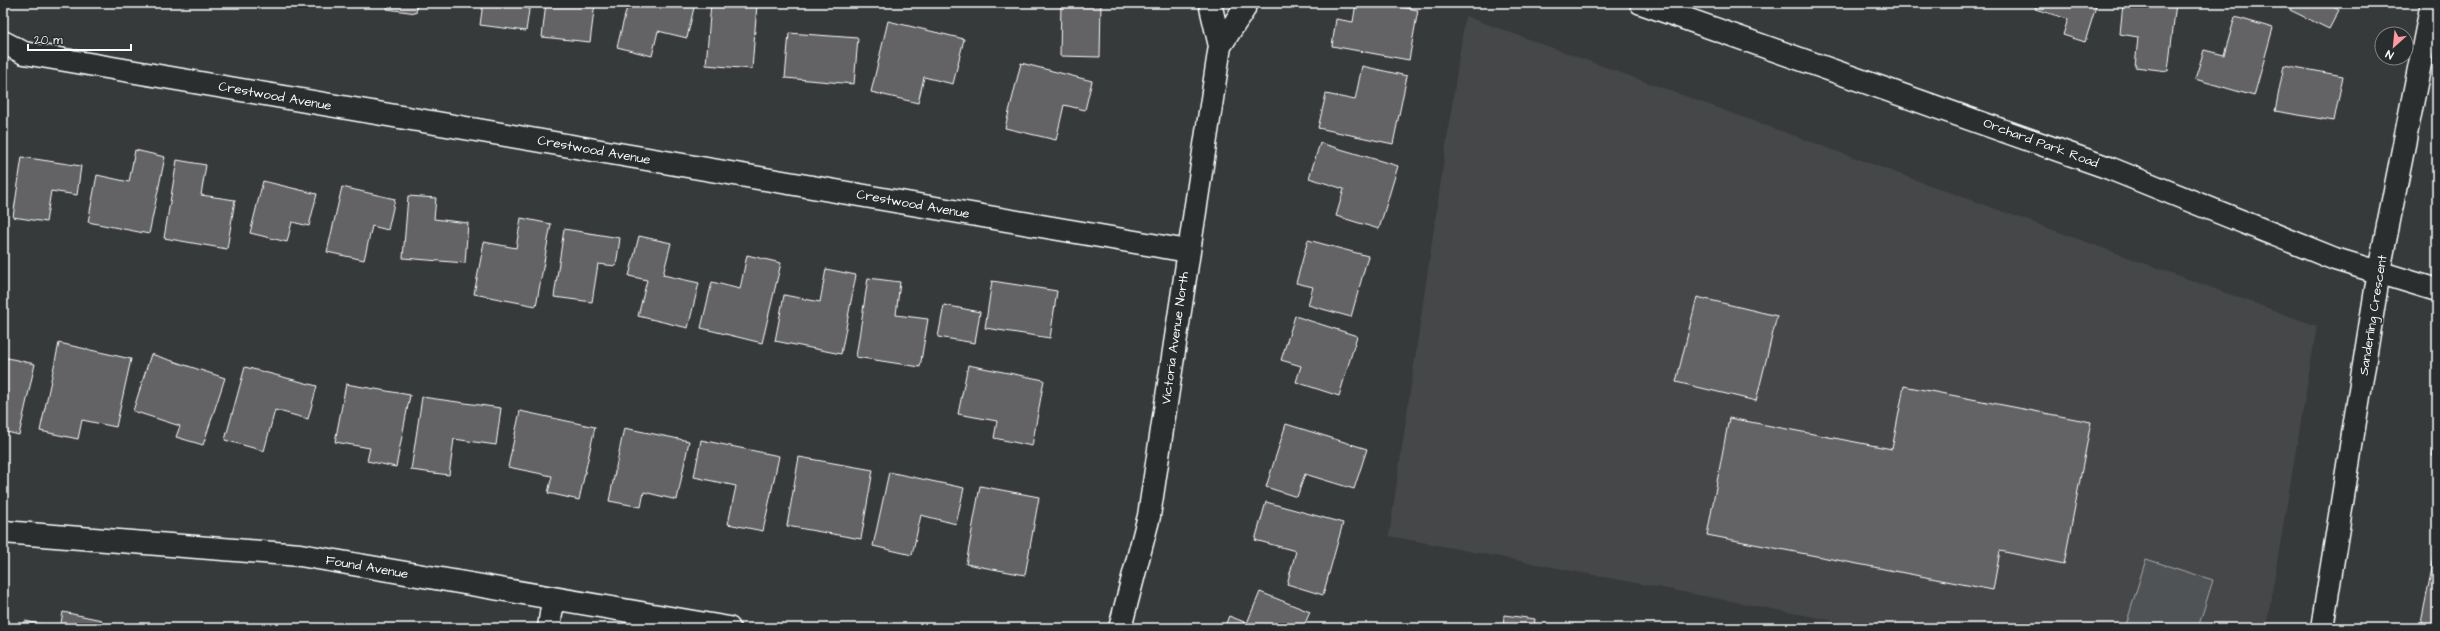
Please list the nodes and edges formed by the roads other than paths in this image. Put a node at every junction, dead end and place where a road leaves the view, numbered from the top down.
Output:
1 (1210, 3) edge
2 (1245, 3) edge
3 (1641, 3) edge
4 (2432, 3) edge
5 (3, 42) edge
6 (1220, 46) junction
7 (1188, 251) junction
8 (2379, 271) junction
9 (2437, 290) edge
10 (3, 532) edge
11 (553, 599) junction
12 (549, 628) edge
13 (729, 628) edge
14 (1120, 628) edge
15 (2322, 628) edge

1 - 6 street, Victoria Avenue North
2 - 6 street, Victoria Avenue North
3 - 8 street, Orchard Park Road
4 - 8 street, Sanderling Crescent
5 - 7 street, Crestwood Avenue
6 - 7 street, Victoria Avenue North
7 - 14 street, Victoria Avenue North
8 - 9 street, Orchard Park Road
8 - 15 street, Sanderling Crescent
10 - 11 street, Found Avenue
11 - 12 street
11 - 13 street, Found Avenue

